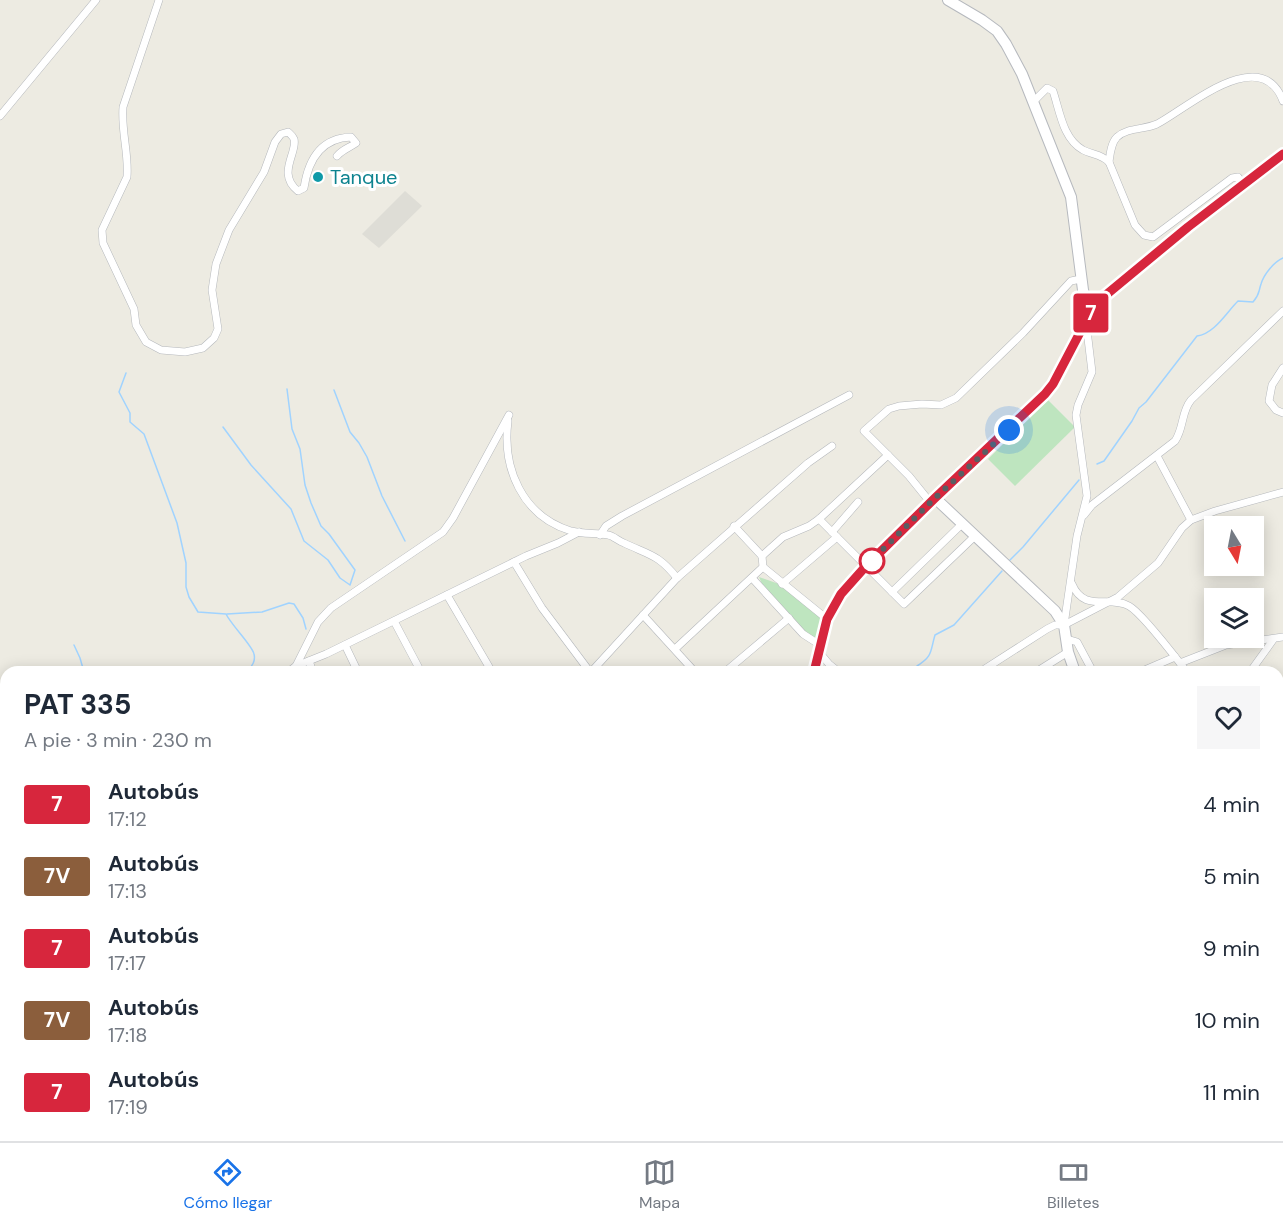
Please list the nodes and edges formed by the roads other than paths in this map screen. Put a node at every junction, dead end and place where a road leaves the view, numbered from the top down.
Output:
1 (96, 0) edge
2 (159, 0) edge
3 (948, 0) edge
4 (1283, 101) edge
5 (1033, 102) junction
6 (0, 116) edge
7 (1283, 154) edge
8 (337, 156) dead end
9 (1108, 162) junction
10 (1244, 185) junction
11 (1081, 279) junction
12 (1093, 309) junction
13 (1283, 311) edge
14 (1086, 321) junction
15 (1283, 368) edge
16 (849, 395) dead end
17 (1283, 413) edge
18 (832, 446) dead end
19 (888, 455) junction
20 (1157, 456) junction
21 (1283, 492) edge
22 (932, 500) junction
23 (858, 502) dead end
24 (1082, 518) junction
25 (819, 519) junction
26 (1191, 520) junction
27 (962, 524) junction
28 (734, 526) junction
29 (579, 532) junction
30 (600, 534) junction
31 (834, 534) junction
32 (975, 536) junction
33 (762, 556) junction
34 (514, 562) junction
35 (866, 566) junction
36 (763, 567) junction
37 (677, 578) junction
38 (752, 578) junction
39 (1072, 583) junction
40 (782, 584) junction
41 (892, 592) junction
42 (447, 594) junction
43 (1105, 603) junction
44 (643, 615) junction
45 (789, 618) junction
46 (827, 619) junction
47 (394, 621) junction
48 (1064, 625) junction
49 (1283, 637) edge
50 (1067, 639) junction
51 (1273, 639) junction
52 (345, 645) junction
53 (675, 648) junction
54 (820, 648) junction
55 (1068, 652) junction
56 (1175, 657) junction
57 (309, 661) junction
58 (1180, 663) junction
59 (296, 666) joint
60 (311, 666) edge
61 (355, 666) edge
62 (418, 666) edge
63 (489, 666) edge
64 (586, 666) edge
65 (596, 666) edge
66 (690, 666) edge
67 (732, 666) edge
68 (816, 666) edge
69 (827, 666) edge
70 (989, 666) edge
71 (1046, 666) edge
72 (1073, 666) edge
73 (1090, 666) edge
74 (1154, 666) edge
75 (1182, 666) edge
76 (1254, 666) edge

1 - 6 street
2 - 8 street
3 - 5 main road
4 - 9 street
5 - 9 street
5 - 11 main road
7 - 10 main road
9 - 10 street
10 - 12 main road
11 - 12 main road
11 - 19 street
12 - 14 main road
13 - 20 street
14 - 22 main road
14 - 24 street
15 - 17 street
16 - 30 street
18 - 28 street
19 - 22 street
19 - 25 street
20 - 24 street
20 - 26 street
21 - 26 street
22 - 27 main road
22 - 35 main road
23 - 31 street
24 - 39 street
25 - 31 street
25 - 33 street
26 - 43 street
27 - 32 main road
27 - 41 street
28 - 33 street
28 - 37 street
29 - 30 street
29 - 34 street
29 - 59 street
30 - 37 street
31 - 35 street
31 - 40 street
32 - 41 street
32 - 48 main road
33 - 36 street
34 - 42 street
34 - 64 street
35 - 41 street
35 - 46 main road
36 - 38 street
36 - 40 street
37 - 44 street
38 - 45 street
38 - 53 street
39 - 43 street
39 - 48 street
40 - 46 street
42 - 47 street
42 - 63 street
43 - 48 street
43 - 56 street
44 - 53 street
44 - 65 street
45 - 54 street
45 - 67 street
46 - 54 main road
47 - 52 street
47 - 62 street
48 - 50 main road
48 - 70 street
49 - 51 street
50 - 55 main road
50 - 73 street
51 - 58 street
51 - 76 street
52 - 57 street
52 - 61 street
53 - 66 street
54 - 68 main road
54 - 69 street
55 - 71 street
55 - 72 main road
56 - 58 street
56 - 74 street
57 - 59 street
57 - 60 street
58 - 75 street

